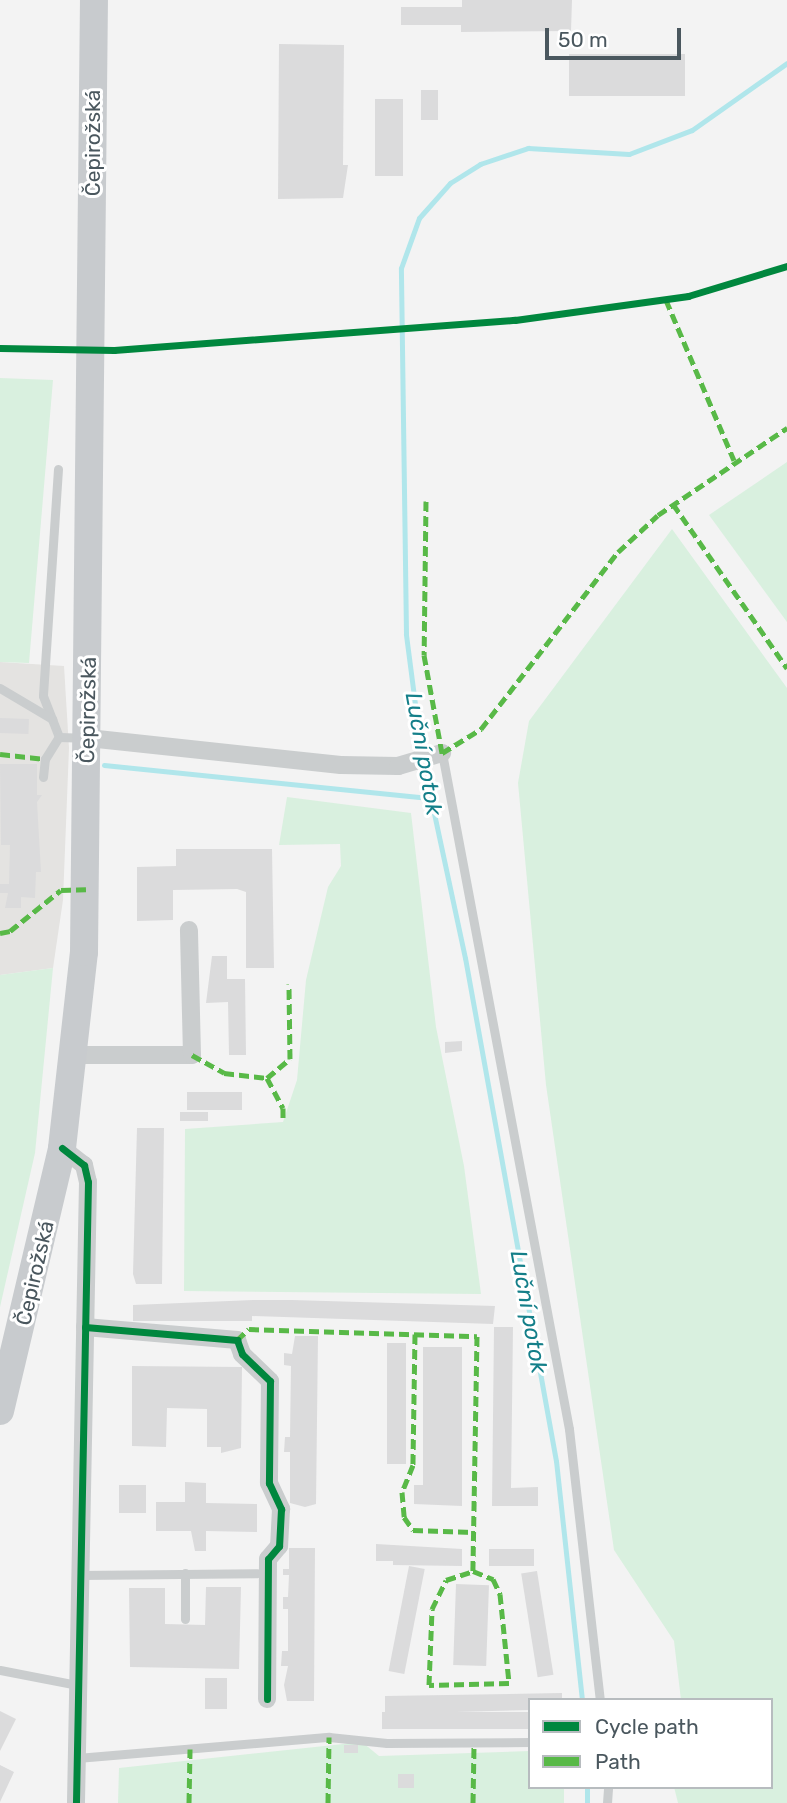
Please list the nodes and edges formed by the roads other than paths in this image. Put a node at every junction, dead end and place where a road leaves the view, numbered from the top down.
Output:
1 (94, 0) edge
2 (58, 469) dead end
3 (0, 688) edge
4 (52, 719) junction
5 (59, 737) junction
6 (88, 738) junction
7 (442, 753) joint
8 (43, 776) dead end
9 (189, 930) dead end
10 (75, 1055) junction
11 (62, 1148) junction
12 (85, 1327) junction
13 (0, 1411) edge
14 (184, 1573) junction
15 (257, 1573) dead end
16 (80, 1575) junction
17 (186, 1619) dead end
18 (0, 1670) edge
19 (77, 1685) junction
20 (600, 1698) edge
21 (267, 1699) dead end
22 (528, 1742) edge
23 (76, 1758) junction
24 (76, 1803) edge

1 - 6 main road, Čepirožská
2 - 4 lane
3 - 4 lane
4 - 5 lane
5 - 6 lane
5 - 8 lane
6 - 7 street
6 - 10 main road, Čepirožská
7 - 20 lane
9 - 10 street
10 - 11 main road, Čepirožská
11 - 12 street
11 - 13 main road, Čepirožská
12 - 16 street
12 - 21 street
14 - 15 lane
14 - 16 lane
14 - 17 lane
16 - 19 street
18 - 19 lane
19 - 23 street
22 - 23 lane
23 - 24 street

